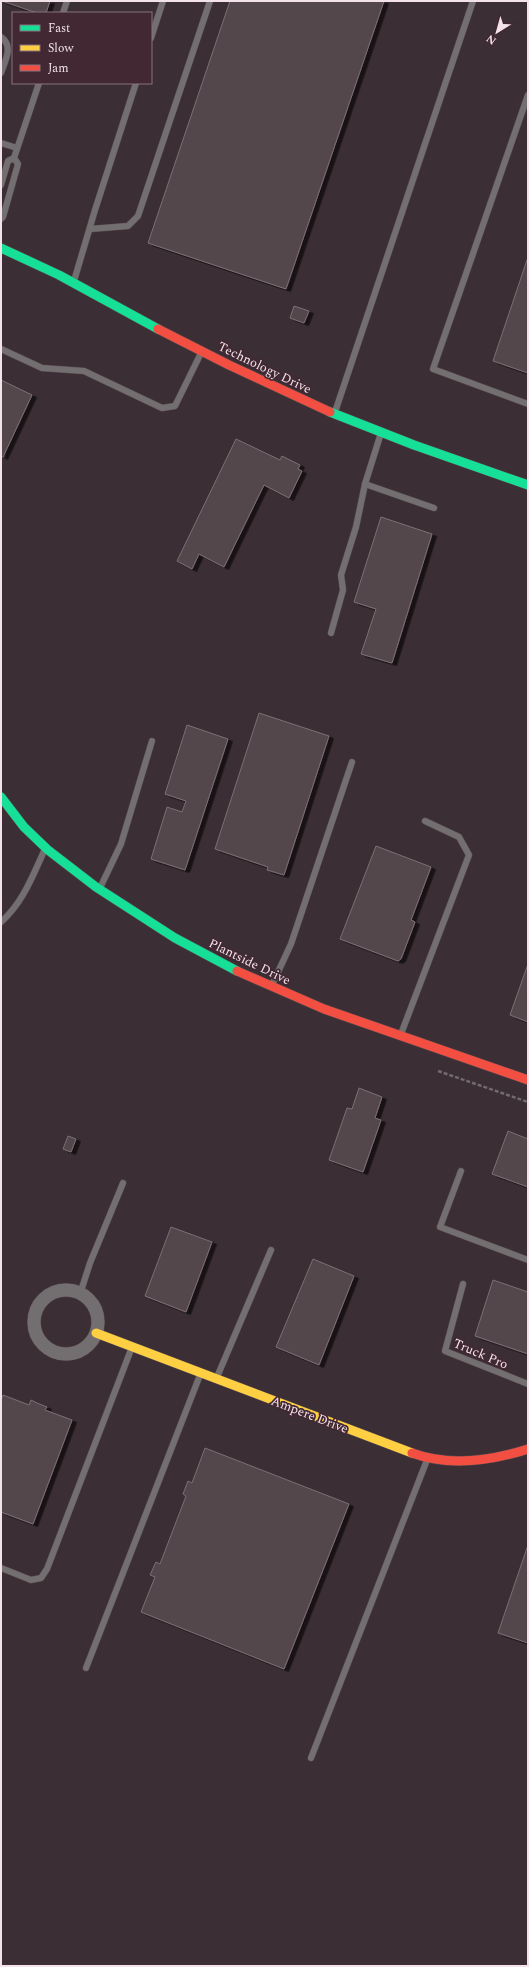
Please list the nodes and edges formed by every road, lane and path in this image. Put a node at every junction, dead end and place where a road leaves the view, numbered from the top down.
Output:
1 (67, 1) edge
2 (163, 1) edge
3 (210, 1) edge
4 (473, 1) edge
5 (63, 12) edge
6 (152, 35) edge
7 (1, 37) edge
8 (1, 74) edge
9 (39, 84) edge
10 (136, 84) edge
11 (528, 95) edge
12 (1, 142) edge
13 (17, 148) junction
14 (14, 158) junction
15 (1, 185) edge
16 (1, 219) edge
17 (90, 229) junction
18 (1, 248) edge
19 (74, 282) junction
20 (1, 349) edge
21 (202, 351) junction
22 (528, 404) edge
23 (334, 414) junction
24 (380, 433) junction
25 (365, 484) junction
26 (528, 485) edge
27 (434, 508) dead end
28 (331, 632) dead end
29 (152, 742) dead end
30 (352, 762) dead end
31 (1, 797) edge
32 (425, 821) dead end
33 (46, 848) junction
34 (99, 889) junction
35 (1, 922) edge
36 (271, 987) junction
37 (401, 1036) junction
38 (438, 1071) dead end
39 (528, 1080) edge
40 (528, 1102) edge
41 (461, 1171) dead end
42 (123, 1183) dead end
43 (271, 1250) dead end
44 (528, 1260) edge
45 (463, 1284) dead end
46 (80, 1294) junction
47 (96, 1334) junction
48 (132, 1347) junction
49 (201, 1373) junction
50 (216, 1379) junction
51 (528, 1384) edge
52 (528, 1449) edge
53 (428, 1458) junction
54 (1, 1568) edge
55 (86, 1668) dead end
56 (311, 1758) dead end

1 - 5 lane
2 - 6 lane
3 - 17 lane
4 - 23 lane
7 - 8 lane
9 - 13 lane
10 - 17 lane
11 - 22 lane
12 - 13 lane
13 - 14 lane
14 - 15 lane
14 - 16 lane
17 - 19 lane
18 - 19 street, Technology Drive
19 - 21 street, Technology Drive
20 - 21 lane
21 - 23 street, Technology Drive
23 - 24 street, Technology Drive
24 - 25 lane
24 - 26 street, Technology Drive
25 - 27 lane
25 - 28 lane
29 - 34 lane
30 - 36 lane
31 - 33 street, Plantside Drive
32 - 37 lane
33 - 34 street, Plantside Drive
33 - 35 lane
34 - 36 street, Plantside Drive
36 - 37 street, Plantside Drive
37 - 39 street, Plantside Drive
38 - 40 path
41 - 44 lane
42 - 46 lane
43 - 50 lane
45 - 51 lane, Truck Pro
46 - 47 street
46 - 47 street
47 - 48 street, Ampere Drive
48 - 49 street, Ampere Drive
48 - 54 lane
49 - 50 street, Ampere Drive
49 - 55 lane
50 - 53 street, Ampere Drive
52 - 53 street, Ampere Drive
53 - 56 lane

